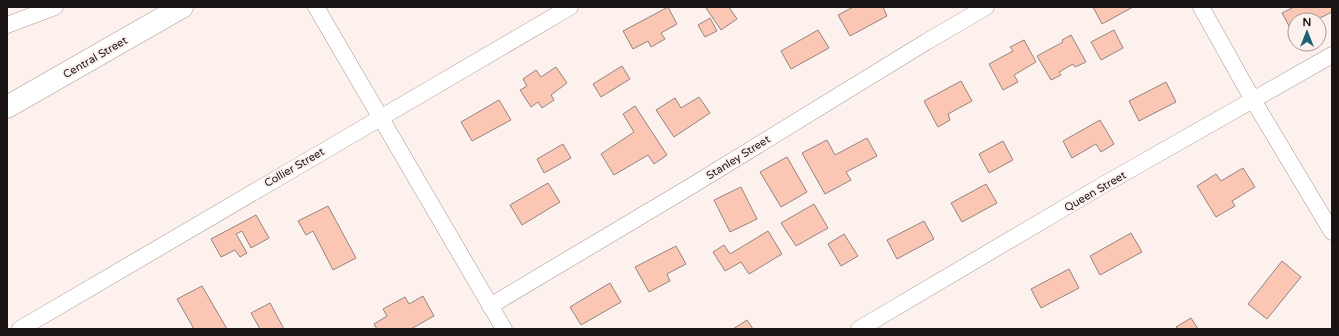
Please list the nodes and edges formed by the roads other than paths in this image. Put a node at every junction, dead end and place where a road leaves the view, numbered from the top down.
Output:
1 (55, 7) edge
2 (182, 7) edge
3 (316, 7) edge
4 (570, 7) edge
5 (986, 7) edge
6 (1201, 7) edge
7 (7, 25) edge
8 (1332, 55) edge
9 (1253, 100) junction
10 (7, 107) edge
11 (381, 118) junction
12 (1332, 232) edge
13 (490, 306) junction
14 (20, 329) edge
15 (504, 329) edge
16 (859, 329) edge

1 - 7 street
2 - 10 main road, Central Street
3 - 11 street
4 - 11 street, Collier Street
5 - 13 street, Stanley Street
6 - 9 street
8 - 9 street, Queen Street
9 - 12 street
9 - 16 street, Queen Street
11 - 13 street
11 - 14 street, Collier Street
13 - 15 street

